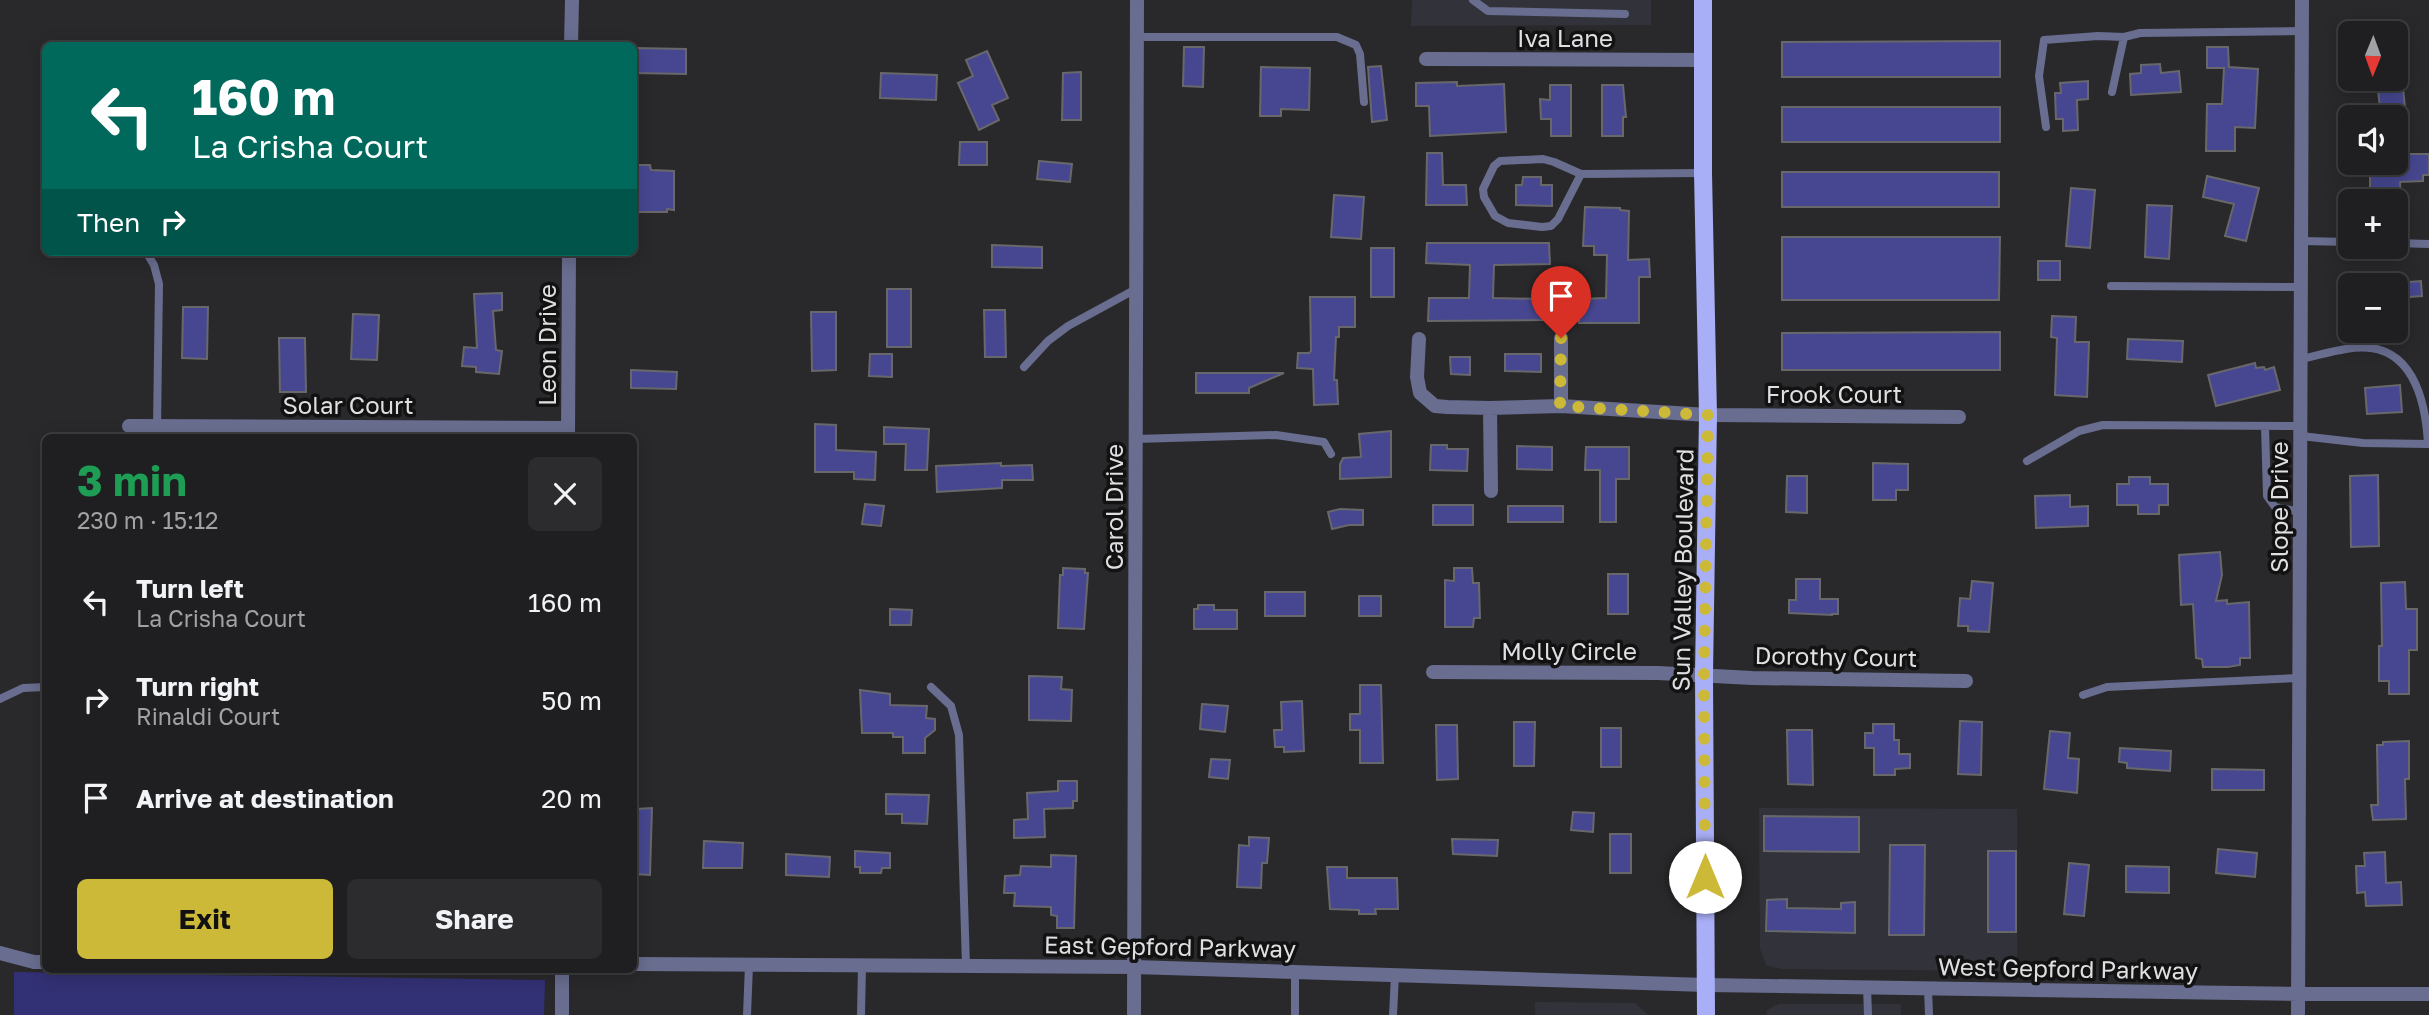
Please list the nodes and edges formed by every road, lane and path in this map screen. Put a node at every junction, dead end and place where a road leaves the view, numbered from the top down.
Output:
1 (572, 0) edge
2 (1137, 0) edge
3 (1473, 0) edge
4 (1703, 0) edge
5 (2302, 0) edge
6 (1625, 13) dead end
7 (2301, 31) junction
8 (1137, 37) junction
9 (2124, 37) junction
10 (571, 42) edge
11 (1426, 59) dead end
12 (1703, 60) junction
13 (2112, 92) dead end
14 (1364, 102) dead end
15 (2046, 127) dead end
16 (1703, 173) junction
17 (1581, 174) junction
18 (2301, 240) junction
19 (2338, 242) edge
20 (2408, 243) edge
21 (2429, 244) edge
22 (148, 256) edge
23 (569, 256) edge
24 (2111, 286) dead end
25 (2301, 287) junction
26 (1136, 289) junction
27 (1561, 338) dead end
28 (1419, 339) dead end
29 (2301, 359) junction
30 (1024, 367) dead end
31 (1560, 406) junction
32 (1490, 408) junction
33 (1708, 415) junction
34 (1959, 417) dead end
35 (129, 426) dead end
36 (157, 426) junction
37 (2265, 426) junction
38 (2300, 431) junction
39 (568, 433) edge
40 (1136, 439) junction
41 (2428, 444) edge
42 (1331, 454) dead end
43 (2027, 461) dead end
44 (1491, 491) dead end
45 (2300, 512) junction
46 (1433, 672) dead end
47 (1704, 676) junction
48 (2300, 678) junction
49 (1966, 681) dead end
50 (42, 687) edge
51 (931, 687) dead end
52 (2083, 695) dead end
53 (0, 699) edge
54 (0, 953) edge
55 (42, 962) edge
56 (637, 964) edge
57 (749, 965) junction
58 (862, 965) junction
59 (966, 966) junction
60 (1134, 967) junction
61 (1294, 972) junction
62 (562, 973) edge
63 (1395, 975) junction
64 (1706, 985) junction
65 (1867, 987) junction
66 (1928, 989) junction
67 (2298, 994) junction
68 (2429, 994) edge
69 (562, 1015) edge
70 (747, 1015) edge
71 (861, 1015) edge
72 (1133, 1015) edge
73 (1295, 1015) edge
74 (1394, 1015) edge
75 (1706, 1015) edge
76 (1867, 1015) edge
77 (1929, 1015) edge
78 (2298, 1015) edge

1 - 10 street
2 - 8 street, Carol Drive
3 - 6 lane
4 - 12 main road, Sun Valley Boulevard
5 - 7 street, Slope Drive
7 - 9 lane
7 - 18 street, Slope Drive
8 - 14 lane
8 - 26 street, Carol Drive
9 - 13 lane
9 - 15 lane
11 - 12 street, Iva Lane
12 - 16 main road, Sun Valley Boulevard
16 - 17 lane
16 - 33 main road, Sun Valley Boulevard
17 - 17 lane
18 - 19 lane
18 - 25 street, Slope Drive
20 - 21 lane
22 - 36 lane
23 - 39 street, Leon Drive
24 - 25 lane
25 - 29 street, Slope Drive
26 - 30 lane
26 - 40 street, Carol Drive
27 - 31 street
28 - 32 street, Frook Court
29 - 38 street, Slope Drive
29 - 41 lane
31 - 32 street, Frook Court
31 - 33 street, Frook Court
32 - 44 street
33 - 34 street, Frook Court
33 - 47 main road, Sun Valley Boulevard
35 - 36 street, Solar Court
36 - 39 street, Solar Court
37 - 38 lane
37 - 43 lane
37 - 45 lane
38 - 41 lane
38 - 45 street, Slope Drive
40 - 42 lane
40 - 60 street, Carol Drive
45 - 48 street, Slope Drive
46 - 47 street, Molly Circle
47 - 49 street, Dorothy Court
47 - 64 main road, Sun Valley Boulevard
48 - 52 lane
48 - 67 street, Slope Drive
50 - 53 lane
51 - 59 lane
54 - 55 street
56 - 57 street, East Gepford Parkway
57 - 58 street, East Gepford Parkway
57 - 70 lane
58 - 59 street, East Gepford Parkway
58 - 71 lane
59 - 60 street, East Gepford Parkway
60 - 61 street, East Gepford Parkway
60 - 72 street, Carol Drive
61 - 63 street, East Gepford Parkway
61 - 73 lane
62 - 69 street
63 - 64 street, East Gepford Parkway
63 - 74 lane
64 - 65 street, West Gepford Parkway
64 - 75 main road, Sun Valley Boulevard
65 - 66 street, West Gepford Parkway
65 - 76 lane
66 - 67 street, West Gepford Parkway
66 - 77 lane
67 - 68 street, West Gepford Parkway
67 - 78 street, Slope Drive

